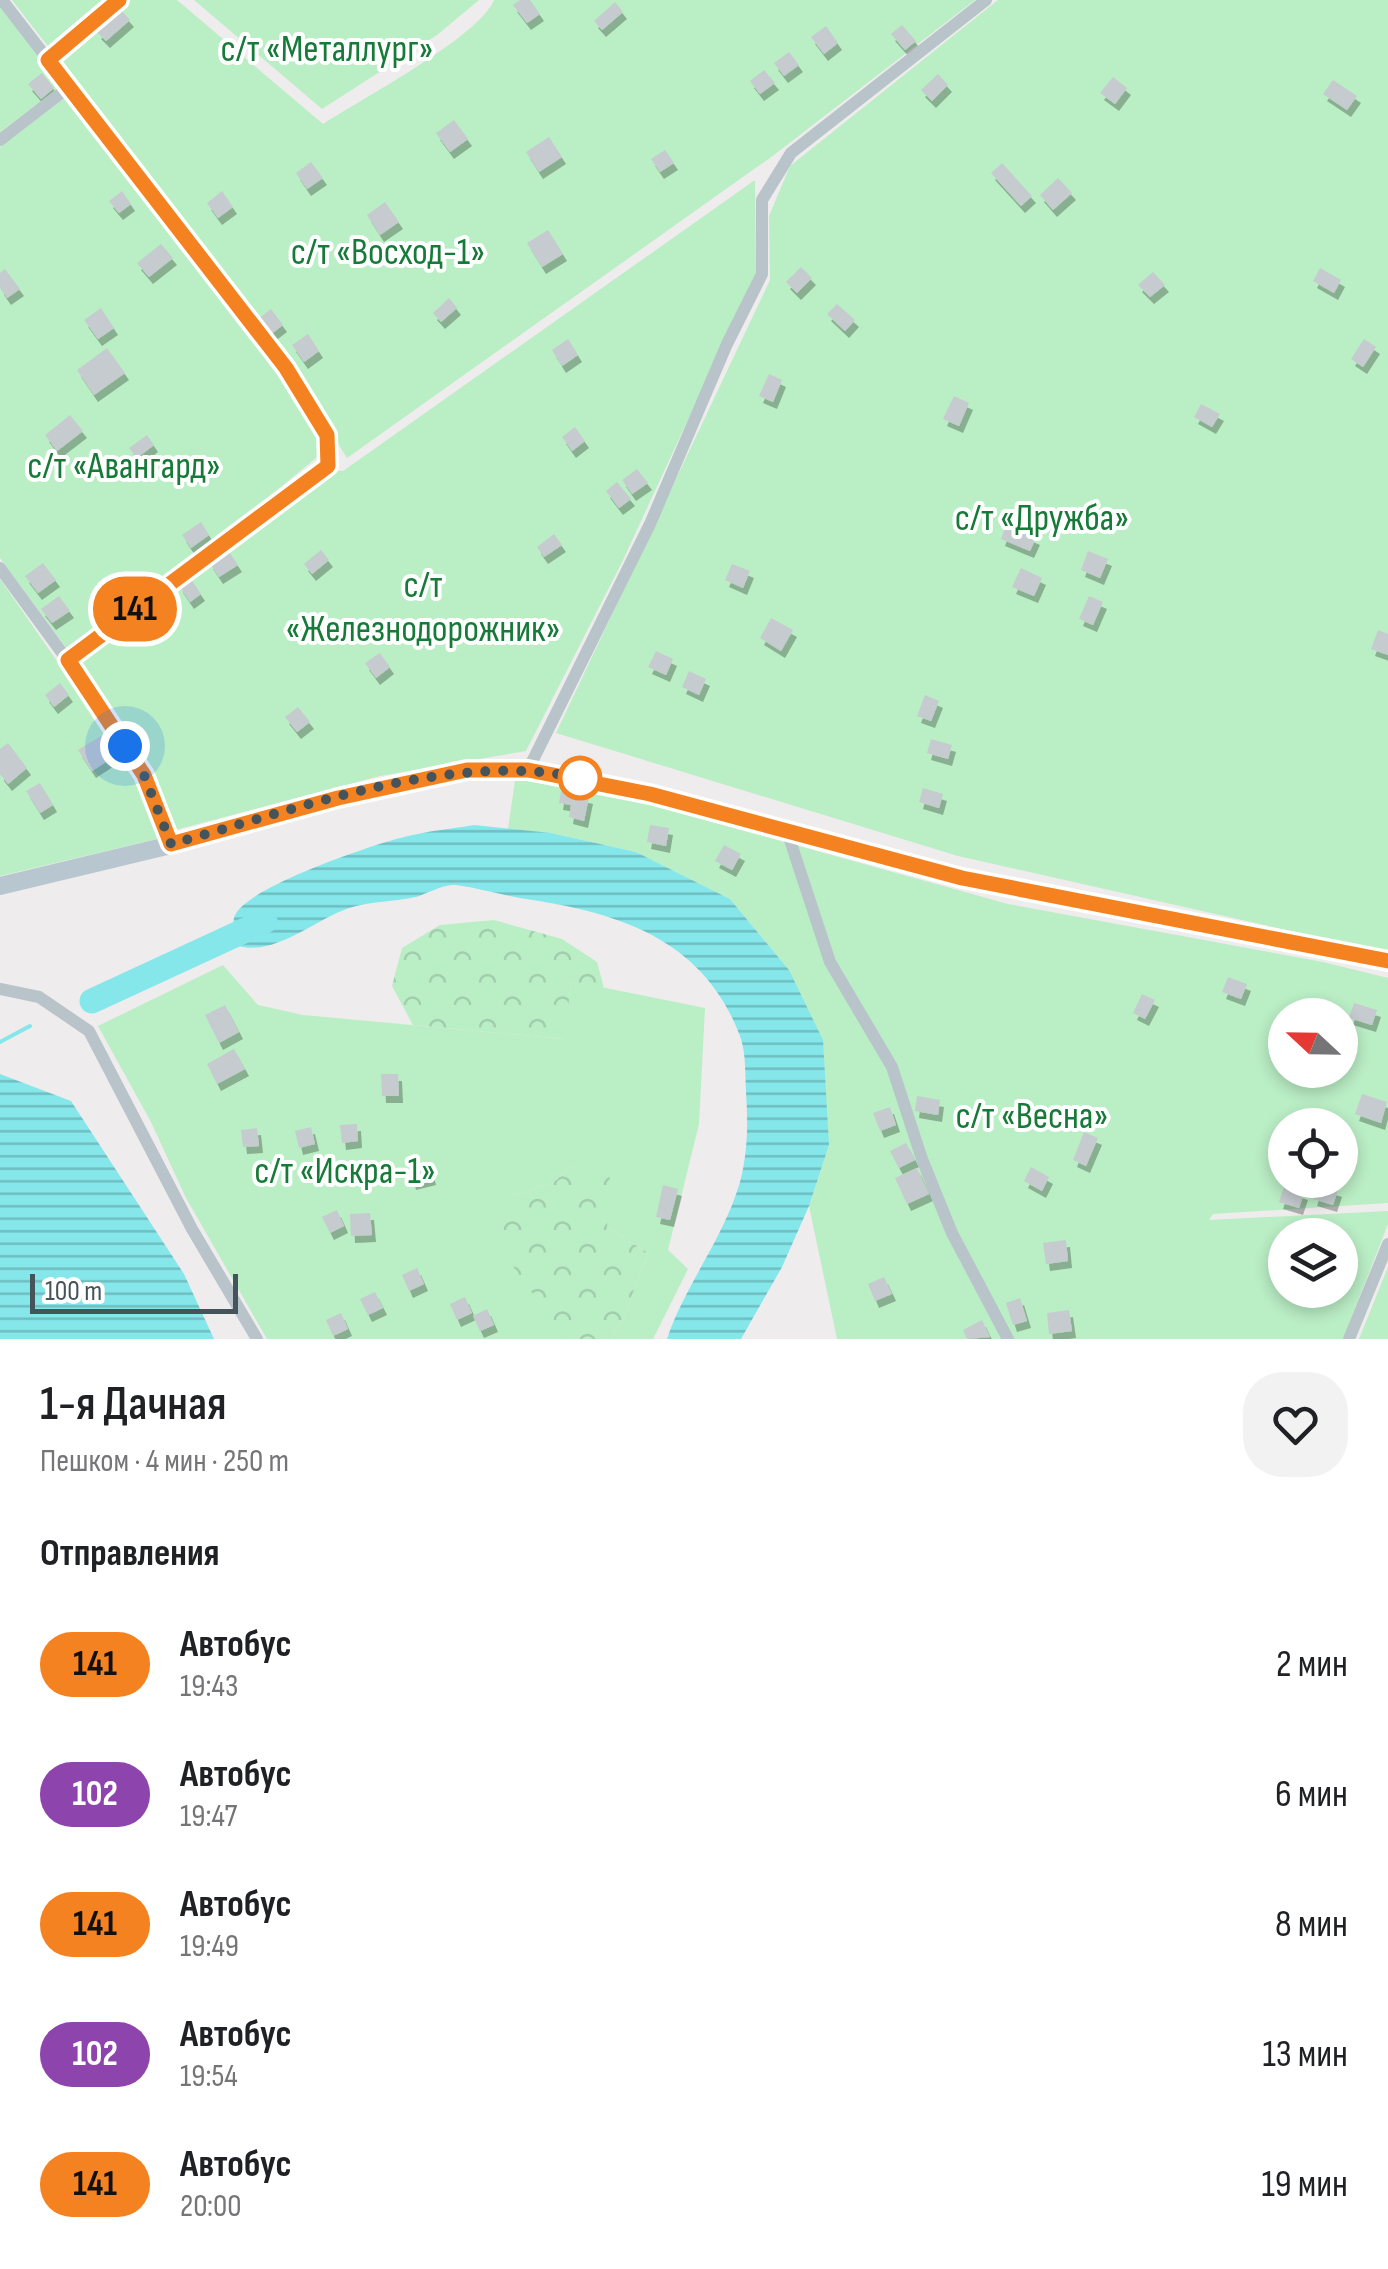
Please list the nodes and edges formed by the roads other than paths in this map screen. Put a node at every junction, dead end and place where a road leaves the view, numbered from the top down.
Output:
1 (2, 0) edge
2 (119, 0) edge
3 (986, 0) edge
4 (48, 60) junction
5 (70, 87) junction
6 (0, 140) edge
7 (0, 568) edge
8 (68, 660) junction
9 (528, 770) junction
10 (786, 828) junction
11 (171, 844) junction
12 (0, 886) edge
13 (1388, 961) edge
14 (0, 989) edge
15 (1388, 1244) edge
16 (257, 1339) edge
17 (1008, 1339) edge
18 (1349, 1339) edge

1 - 4 street
2 - 4 street
3 - 9 street
4 - 5 street
5 - 6 street
5 - 8 street
7 - 8 street
8 - 11 street
9 - 10 main road
9 - 11 main road
10 - 13 main road
10 - 17 street
11 - 12 main road
14 - 16 street
15 - 18 street

